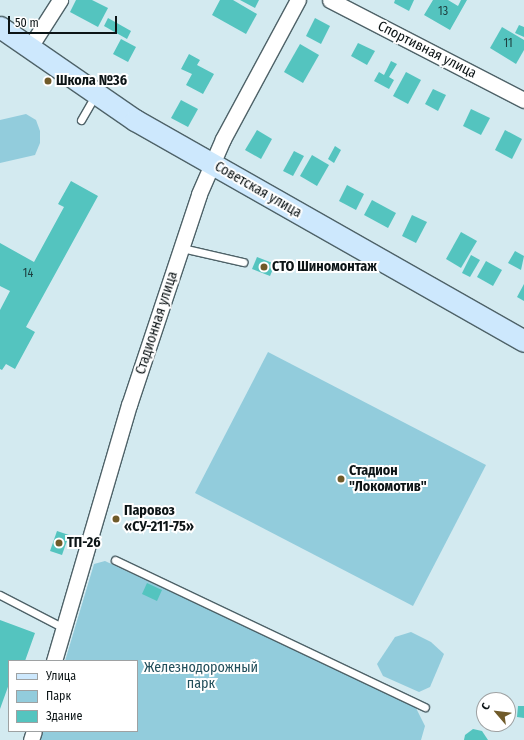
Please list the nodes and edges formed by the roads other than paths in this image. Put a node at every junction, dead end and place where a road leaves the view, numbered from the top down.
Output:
1 (60, 0) edge
2 (298, 0) edge
3 (330, 0) edge
4 (0, 27) edge
5 (30, 47) junction
6 (96, 94) junction
7 (524, 100) edge
8 (82, 120) dead end
9 (212, 165) junction
10 (182, 248) junction
11 (243, 262) dead end
12 (524, 341) edge
13 (116, 560) dead end
14 (0, 595) edge
15 (64, 628) junction
16 (54, 660) edge
17 (425, 707) dead end

1 - 5 street
2 - 9 street, Стадионная улица
3 - 7 street, Спортивная улица
4 - 5 street, Советская улица
5 - 6 street, Советская улица
6 - 8 lane
6 - 9 street, Советская улица
9 - 10 street, Стадионная улица
9 - 12 street, Советская улица
10 - 11 lane
10 - 15 street, Стадионная улица
13 - 17 lane
14 - 15 lane
15 - 16 street, Стадионная улица

